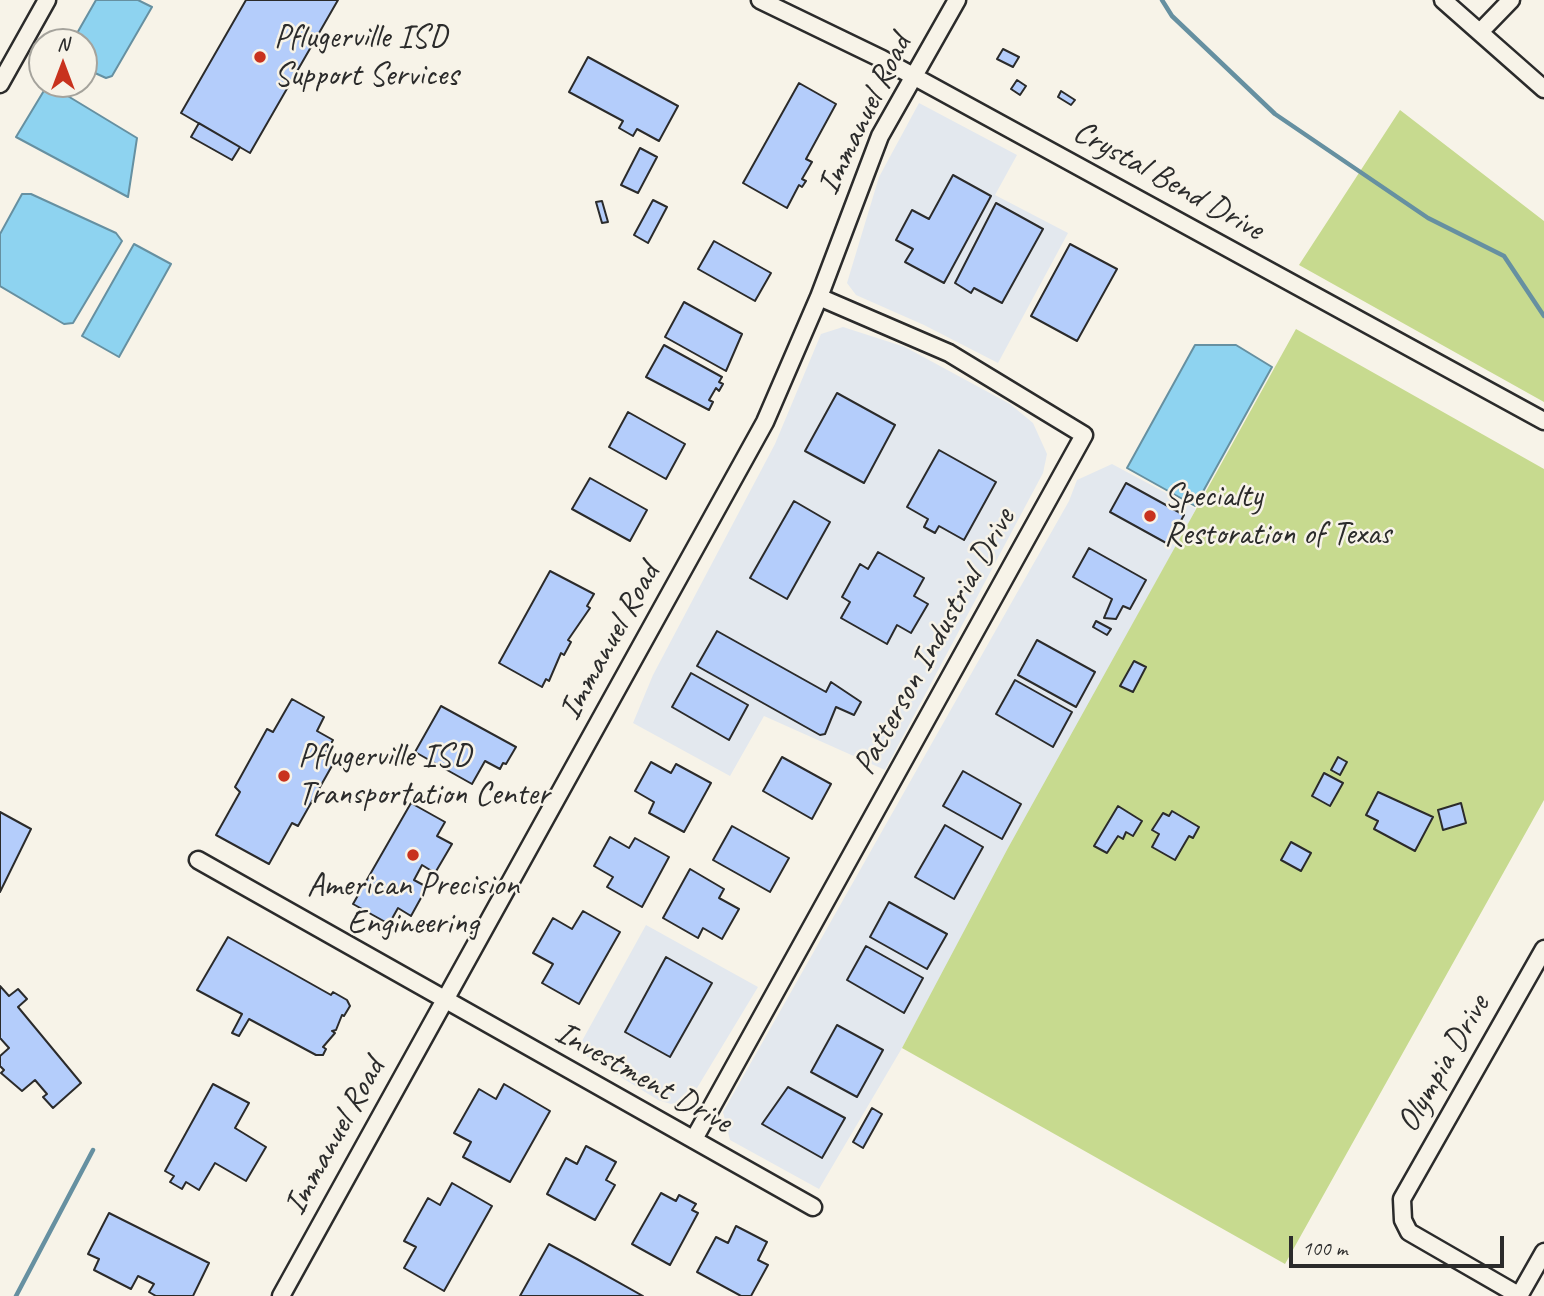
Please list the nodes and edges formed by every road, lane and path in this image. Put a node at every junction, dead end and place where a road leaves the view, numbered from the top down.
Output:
1 (47, 0) edge
2 (760, 0) edge
3 (957, 0) edge
4 (1443, 0) edge
5 (1511, 0) edge
6 (1480, 32) junction
7 (914, 76) junction
8 (0, 84) edge
9 (1544, 89) edge
10 (819, 297) junction
11 (1544, 421) edge
12 (198, 860) dead end
13 (1544, 949) edge
14 (444, 1000) junction
15 (694, 1139) junction
16 (813, 1207) dead end
17 (1544, 1252) edge
18 (281, 1296) edge
19 (1520, 1296) edge

1 - 8 street
2 - 7 street, Crystal Bend Drive
3 - 7 street, Immanuel Road
4 - 6 street
5 - 6 street
6 - 9 street
7 - 10 street, Immanuel Road
7 - 11 street, Crystal Bend Drive
10 - 14 street, Immanuel Road
10 - 15 street, Patterson Industrial Drive
12 - 14 street, Investment Drive
13 - 19 street, Olympia Drive
14 - 15 street, Investment Drive
14 - 18 street, Immanuel Road
15 - 16 street, Investment Drive
17 - 19 street

